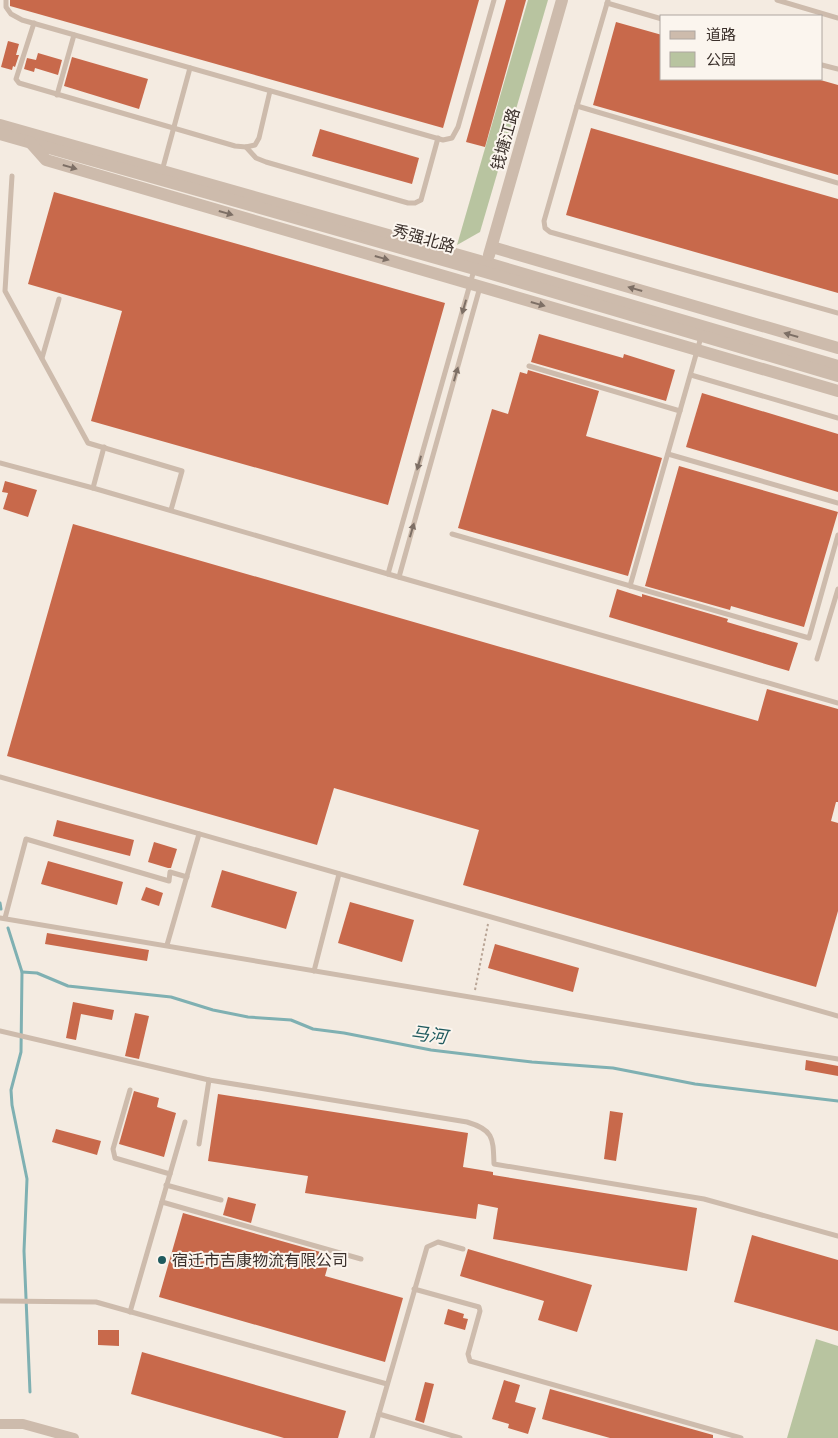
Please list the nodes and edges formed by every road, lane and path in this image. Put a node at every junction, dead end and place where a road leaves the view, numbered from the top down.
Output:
1 (6, 0) edge
2 (494, 0) edge
3 (562, 0) edge
4 (777, 0) edge
5 (607, 2) edge
6 (660, 18) edge
7 (838, 18) edge
8 (34, 23) junction
9 (74, 35) junction
10 (823, 65) edge
11 (190, 68) junction
12 (838, 69) edge
13 (270, 91) junction
14 (57, 95) junction
15 (577, 106) junction
16 (0, 125) edge
17 (174, 129) junction
18 (0, 134) edge
19 (438, 138) junction
20 (30, 142) junction
21 (246, 147) junction
22 (161, 175) junction
23 (12, 176) dead end
24 (838, 183) edge
25 (492, 247) junction
26 (481, 266) junction
27 (475, 285) junction
28 (59, 299) dead end
29 (838, 314) edge
30 (703, 331) junction
31 (838, 348) edge
32 (698, 350) junction
33 (42, 358) junction
34 (528, 366) dead end
35 (838, 366) edge
36 (691, 375) junction
37 (838, 376) edge
38 (838, 391) edge
39 (680, 411) junction
40 (838, 418) edge
41 (104, 447) junction
42 (668, 454) junction
43 (0, 463) edge
44 (93, 488) junction
45 (838, 504) edge
46 (171, 510) junction
47 (452, 534) dead end
48 (838, 535) edge
49 (388, 574) junction
50 (399, 577) junction
51 (630, 586) junction
52 (838, 588) edge
53 (817, 659) dead end
54 (838, 703) edge
55 (0, 777) edge
56 (199, 834) junction
57 (339, 874) junction
58 (186, 877) junction
59 (489, 917) junction
60 (3, 918) edge
61 (167, 945) junction
62 (314, 971) junction
63 (474, 998) junction
64 (838, 1016) edge
65 (0, 1031) edge
66 (838, 1059) edge
67 (209, 1080) junction
68 (130, 1090) dead end
69 (185, 1122) dead end
70 (199, 1144) dead end
71 (170, 1174) junction
72 (166, 1185) junction
73 (221, 1200) dead end
74 (162, 1202) junction
75 (838, 1236) edge
76 (463, 1249) dead end
77 (361, 1258) dead end
78 (414, 1289) junction
79 (0, 1301) edge
80 (130, 1312) junction
81 (387, 1384) junction
82 (378, 1414) junction
83 (0, 1424) edge
84 (74, 1438) edge
85 (372, 1438) edge
86 (460, 1438) edge
87 (741, 1438) edge

1 - 8 lane
2 - 19 lane
3 - 25 street, 钱塘江路
4 - 7 lane
5 - 6 lane
5 - 15 lane
8 - 9 lane
8 - 14 lane
9 - 11 lane
9 - 14 lane
10 - 12 lane
11 - 13 lane
11 - 17 lane
13 - 19 lane
13 - 21 lane
14 - 17 lane
15 - 24 lane
15 - 29 lane
16 - 22 street, 秀强北路
17 - 21 lane
17 - 22 lane
18 - 20 street, 秀强北路
19 - 21 lane
20 - 22 street, 秀强北路
20 -> 27 street
22 - 26 street, 秀强北路
23 - 33 lane
25 - 26 street, 钱塘江路
31 -> 25 street
26 - 27 street, 钱塘江路
26 - 30 street, 秀强北路
27 -> 32 street
27 -> 49 lane
50 -> 27 lane
28 - 33 lane
30 - 32 lane
30 - 35 street, 秀强北路
30 - 37 street, 秀强北路
32 - 36 lane
32 - 38 street
33 - 41 lane
34 - 39 lane
36 - 39 lane
36 - 40 lane
39 - 42 lane
41 - 44 lane
41 - 46 lane
42 - 45 lane
42 - 51 lane
43 - 44 lane
44 - 46 lane
46 - 49 lane
47 - 51 lane
48 - 51 lane
49 - 50 lane
50 - 54 lane
52 - 53 lane
55 - 56 lane
56 - 57 lane
56 - 58 lane
57 - 59 lane
57 - 62 lane
58 - 60 lane
58 - 61 lane
59 - 63 path
59 - 64 lane
60 - 61 lane
61 - 62 lane
62 - 63 lane
63 - 66 lane
65 - 67 lane
67 - 70 lane
67 - 75 lane
68 - 71 lane
69 - 71 lane
71 - 72 lane
72 - 73 lane
72 - 74 lane
74 - 77 lane
74 - 80 lane
76 - 78 lane
78 - 81 lane
78 - 87 lane
79 - 80 lane
80 - 81 lane
81 - 82 lane
82 - 85 lane
82 - 86 lane
83 - 84 street

